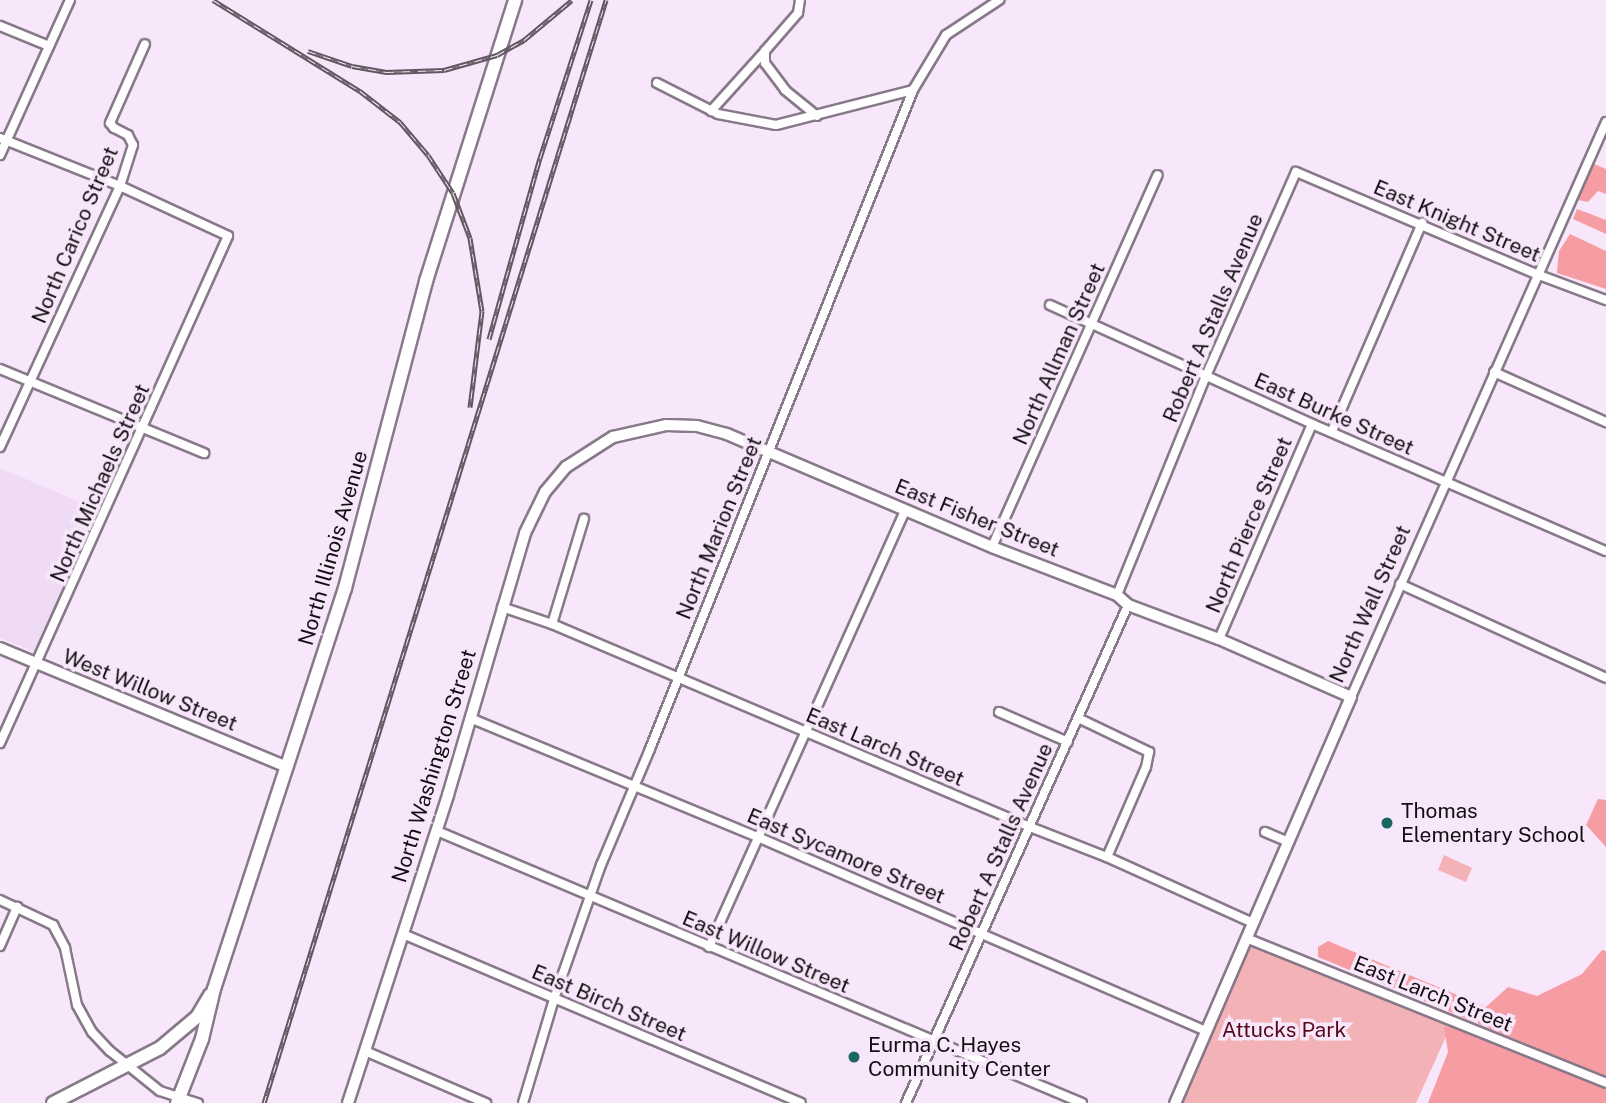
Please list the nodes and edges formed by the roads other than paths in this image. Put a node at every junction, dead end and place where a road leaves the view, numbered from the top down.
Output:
1 (70, 0) edge
2 (515, 0) edge
3 (800, 0) edge
4 (999, 0) edge
5 (0, 26) edge
6 (145, 44) dead end
7 (49, 46) junction
8 (765, 51) junction
9 (657, 83) dead end
10 (913, 90) junction
11 (711, 111) junction
12 (817, 116) junction
13 (1606, 122) edge
14 (4, 139) edge
15 (0, 155) edge
16 (1296, 172) joint
17 (1158, 175) dead end
18 (120, 186) junction
19 (1422, 223) junction
20 (1539, 275) junction
21 (1606, 300) edge
22 (1049, 305) dead end
23 (1090, 324) junction
24 (0, 369) edge
25 (1494, 372) junction
26 (1206, 376) junction
27 (29, 381) junction
28 (1606, 422) edge
29 (1312, 424) junction
30 (144, 429) junction
31 (1332, 431) junction
32 (0, 447) edge
33 (769, 452) junction
34 (204, 453) dead end
35 (583, 455) joint
36 (1444, 482) junction
37 (905, 510) junction
38 (584, 519) dead end
39 (992, 547) junction
40 (1606, 551) edge
41 (1399, 584) junction
42 (1117, 596) junction
43 (1128, 605) junction
44 (502, 607) junction
45 (552, 624) junction
46 (1219, 639) junction
47 (0, 648) edge
48 (38, 664) junction
49 (1606, 678) edge
50 (677, 679) junction
51 (1351, 697) junction
52 (999, 712) dead end
53 (470, 718) junction
54 (1078, 718) junction
55 (806, 732) junction
56 (1068, 742) junction
57 (0, 743) edge
58 (287, 767) junction
59 (635, 785) junction
60 (1030, 827) junction
61 (437, 831) junction
62 (1265, 832) dead end
63 (760, 838) junction
64 (1289, 842) junction
65 (1107, 857) junction
66 (589, 897) junction
67 (0, 901) edge
68 (17, 907) junction
69 (1253, 923) junction
70 (982, 933) junction
71 (403, 934) junction
72 (1246, 938) junction
73 (0, 946) edge
74 (709, 947) junction
75 (214, 989) junction
76 (554, 999) junction
77 (1205, 1031) junction
78 (933, 1041) junction
79 (365, 1051) junction
80 (129, 1065) junction
81 (1606, 1083) edge
82 (178, 1100) edge
83 (53, 1103) edge
84 (198, 1103) edge
85 (348, 1103) edge
86 (486, 1103) edge
87 (523, 1103) edge
88 (801, 1103) edge
89 (906, 1103) edge
90 (1082, 1103) edge
91 (1175, 1103) edge

1 - 7 street
2 - 58 main road, North Illinois Avenue
3 - 8 street
4 - 10 street, North Marion Street
5 - 7 street
6 - 18 street, North Carico Street
7 - 14 street
8 - 11 street
8 - 12 street
9 - 11 street
10 - 12 street
10 - 33 street, North Marion Street
11 - 12 street
13 - 20 street, North Wall Street
14 - 15 street
14 - 18 street
16 - 19 street, East Knight Street
16 - 26 street, Robert A Stalls Avenue
17 - 23 street, North Allman Street
18 - 27 street, North Carico Street
18 - 30 street, North Michaels Street
19 - 20 street, East Knight Street
19 - 31 street
20 - 21 street, East Knight Street
20 - 25 street, North Wall Street
22 - 23 street, East Burke Street
23 - 26 street, East Burke Street
23 - 39 street, North Allman Street
24 - 27 street
25 - 28 street
25 - 36 street, North Wall Street
26 - 29 street, East Burke Street
26 - 42 street, Robert A Stalls Avenue
27 - 30 street
27 - 32 street, North Carico Street
29 - 31 street, East Burke Street
29 - 46 street, North Pierce Street
30 - 34 street
30 - 48 street, North Michaels Street
31 - 36 street, East Burke Street
33 - 35 street, East Fisher Street
33 - 37 street, East Fisher Street
33 - 50 street, North Marion Street
35 - 44 street, North Washington Street
36 - 40 street, East Burke Street
36 - 41 street, North Wall Street
37 - 39 street, East Fisher Street
37 - 55 street
38 - 45 street
39 - 42 street, East Fisher Street
41 - 49 street
41 - 51 street, North Wall Street
42 - 43 street, East Fisher Street
43 - 46 street, East Fisher Street
43 - 54 street, Robert A Stalls Avenue
44 - 45 street, East Larch Street
44 - 53 street, North Washington Street
45 - 50 street, East Larch Street
46 - 51 street, East Fisher Street
47 - 48 street, West Willow Street
48 - 57 street, North Michaels Street
48 - 58 street, West Willow Street
50 - 55 street, East Larch Street
50 - 59 street, North Marion Street
51 - 64 street, North Wall Street
52 - 56 street
53 - 59 street, East Sycamore Street
53 - 61 street, North Washington Street
54 - 56 street, Robert A Stalls Avenue
54 - 65 street
55 - 60 street, East Larch Street
55 - 63 street
56 - 60 street, Robert A Stalls Avenue
58 - 75 main road, North Illinois Avenue
59 - 63 street, East Sycamore Street
59 - 66 street, North Marion Street
60 - 65 street, East Larch Street
60 - 70 street, Robert A Stalls Avenue
61 - 66 street, East Willow Street
61 - 71 street, North Washington Street
62 - 64 street
63 - 70 street, East Sycamore Street
63 - 74 street
64 - 69 street, North Wall Street
65 - 69 street, East Larch Street
66 - 74 street, East Willow Street
66 - 76 street, North Marion Street
67 - 68 street
68 - 73 street
68 - 80 street
69 - 72 street, North Wall Street
70 - 77 street, East Sycamore Street
70 - 78 street, Robert A Stalls Avenue
71 - 76 street, East Birch Street
71 - 79 street, North Washington Street
72 - 77 street, North Wall Street
72 - 81 street, East Larch Street
74 - 78 street, East Willow Street
75 - 80 main road
75 - 82 main road, North Illinois Avenue
76 - 87 street, North Marion Street
76 - 88 street, East Birch Street
77 - 91 street, North Wall Street
78 - 89 street, Robert A Stalls Avenue
78 - 90 street, East Willow Street
79 - 85 street, North Washington Street
79 - 86 street
80 - 82 street
80 - 83 main road
82 - 84 street

